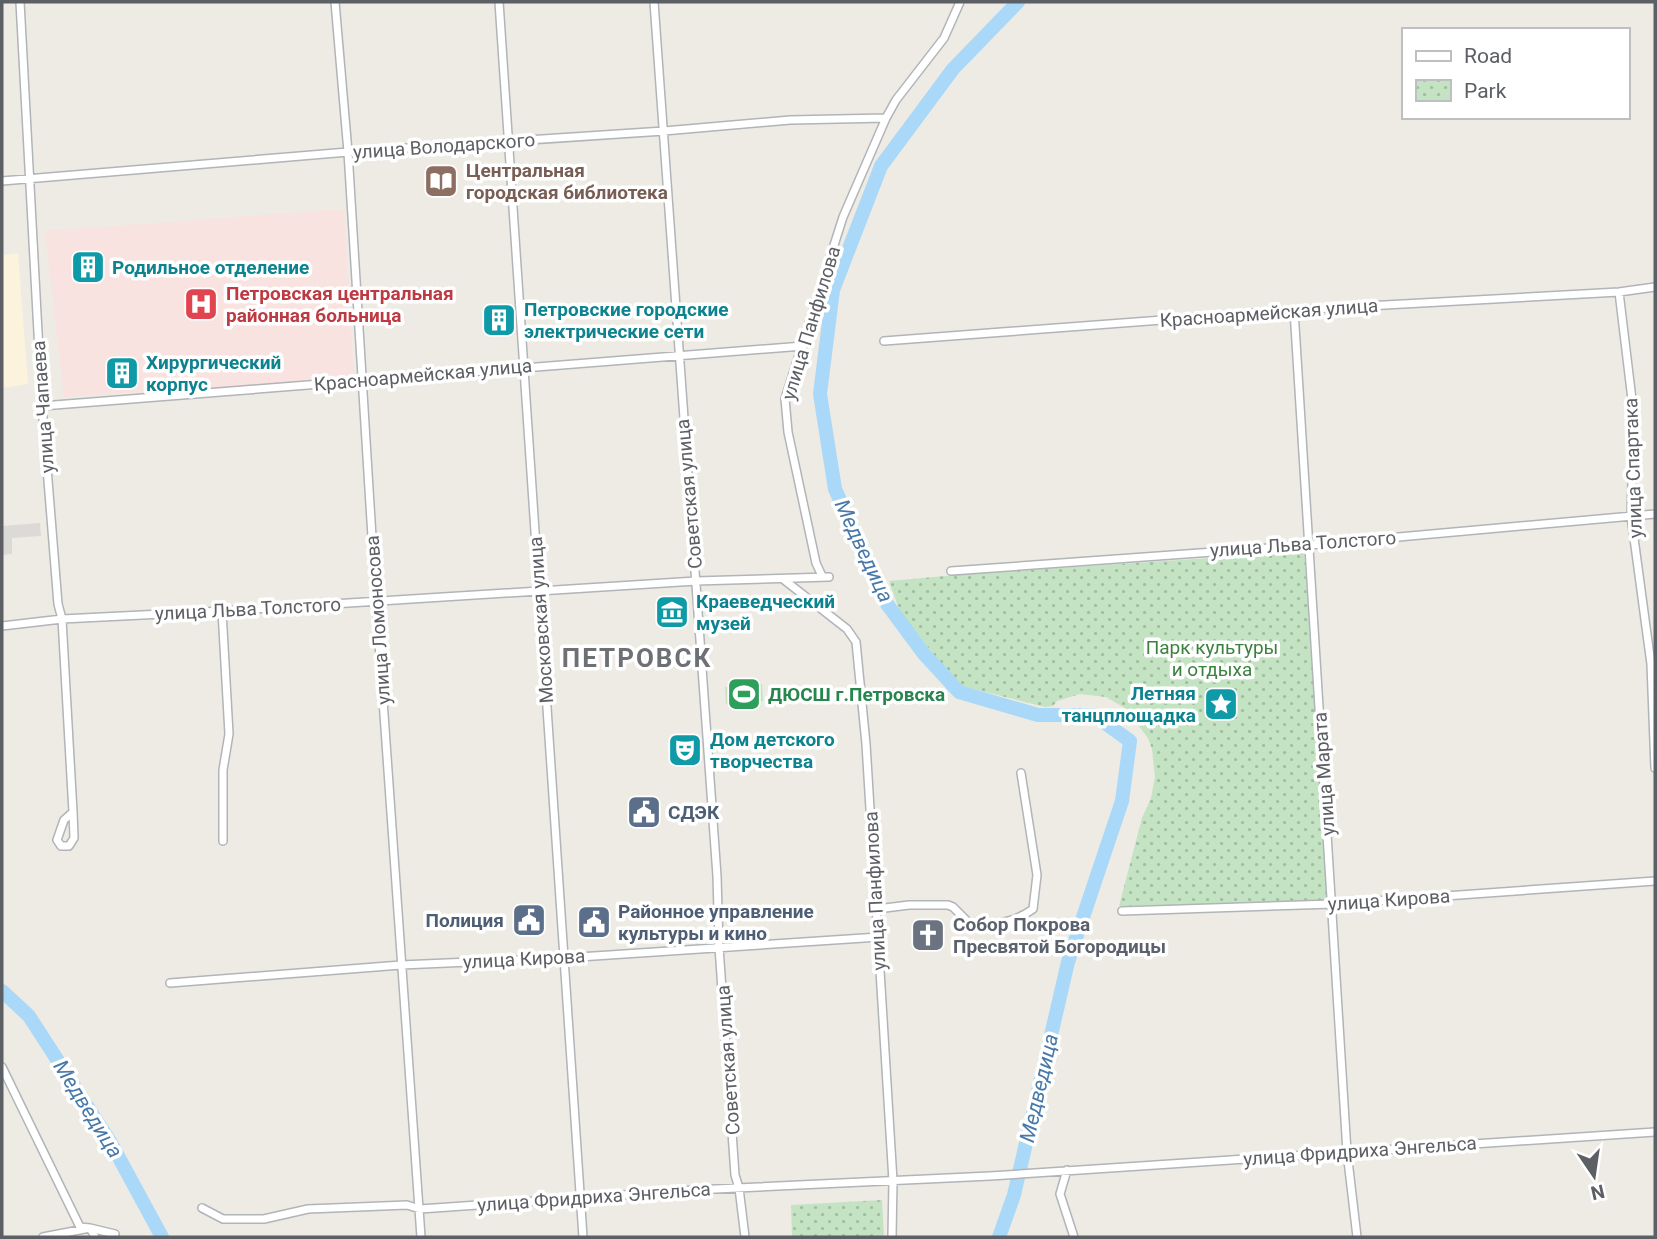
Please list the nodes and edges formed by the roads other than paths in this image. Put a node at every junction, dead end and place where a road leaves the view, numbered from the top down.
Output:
1 (20, 2) edge
2 (335, 2) edge
3 (499, 2) edge
4 (654, 2) edge
5 (960, 2) edge
6 (886, 118) junction
7 (664, 131) junction
8 (508, 141) junction
9 (348, 152) junction
10 (29, 178) junction
11 (2, 181) edge
12 (1655, 286) edge
13 (1619, 292) junction
14 (1294, 310) junction
15 (884, 341) dead end
16 (803, 346) junction
17 (679, 356) junction
18 (523, 366) junction
19 (361, 380) junction
20 (42, 407) junction
21 (1655, 514) edge
22 (1631, 516) junction
23 (1310, 545) junction
24 (951, 571) dead end
25 (826, 576) joint
26 (783, 579) junction
27 (696, 581) junction
28 (539, 592) junction
29 (376, 601) junction
30 (222, 611) junction
31 (62, 619) junction
32 (2, 626) edge
33 (1655, 768) edge
34 (1021, 773) dead end
35 (73, 812) dead end
36 (223, 841) dead end
37 (1655, 881) edge
38 (1333, 904) junction
39 (877, 909) junction
40 (1122, 911) dead end
41 (879, 937) junction
42 (719, 947) junction
43 (564, 958) junction
44 (401, 965) junction
45 (170, 983) dead end
46 (2, 1067) edge
47 (1655, 1132) edge
48 (1347, 1152) junction
49 (1065, 1170) junction
50 (893, 1181) junction
51 (739, 1188) junction
52 (581, 1198) junction
53 (202, 1208) dead end
54 (420, 1209) junction
55 (90, 1228) junction
56 (115, 1234) dead end
57 (43, 1237) edge
58 (95, 1237) edge
59 (421, 1237) edge
60 (583, 1237) edge
61 (745, 1237) edge
62 (892, 1237) edge
63 (1074, 1237) edge
64 (1357, 1237) edge

1 - 10 street, улица Чапаева
2 - 9 street, улица Ломоносова
3 - 8 street, Московская улица
4 - 7 street, Советская улица
5 - 6 street, улица Панфилова
6 - 7 street, улица Володарского
6 - 16 street, улица Панфилова
7 - 8 street, улица Володарского
7 - 17 street, Советская улица
8 - 9 street, улица Володарского
8 - 18 street, Московская улица
9 - 10 street, улица Володарского
9 - 19 street, улица Ломоносова
10 - 11 street, улица Володарского
10 - 20 street, улица Чапаева
12 - 13 street, Красноармейская улица
13 - 14 street, Красноармейская улица
13 - 22 street, улица Спартака
14 - 15 street, Красноармейская улица
14 - 23 street, улица Марата
16 - 17 street, Красноармейская улица
16 - 25 street, улица Панфилова
17 - 18 street, Красноармейская улица
17 - 27 street, Советская улица
18 - 19 street, Красноармейская улица
18 - 28 street, Московская улица
19 - 20 street, Красноармейская улица
19 - 29 street, улица Ломоносова
20 - 31 street, улица Чапаева
21 - 22 street, улица Льва Толстого
22 - 23 street, улица Льва Толстого
22 - 33 street, улица Спартака
23 - 24 street, улица Льва Толстого
23 - 38 street, улица Марата
25 - 26 street, улица Льва Толстого
26 - 27 street, улица Льва Толстого
26 - 39 street, улица Панфилова
27 - 28 street, улица Льва Толстого
27 - 42 street, Советская улица
28 - 29 street, улица Льва Толстого
28 - 43 street, Московская улица
29 - 30 street, улица Льва Толстого
29 - 44 street, улица Ломоносова
30 - 31 street, улица Льва Толстого
30 - 36 street
31 - 32 street, улица Льва Толстого
31 - 35 street, улица Чапаева
34 - 39 street
37 - 38 street, улица Кирова
38 - 40 street, улица Кирова
38 - 48 street, улица Марата
39 - 41 street, улица Панфилова
41 - 42 street, улица Кирова
41 - 50 street, улица Панфилова
42 - 43 street, улица Кирова
42 - 51 street, Советская улица
43 - 44 street, улица Кирова
43 - 52 street, Московская улица
44 - 45 street, улица Кирова
44 - 54 street, улица Ломоносова
46 - 55 street
47 - 48 street, улица Фридриха Энгельса
48 - 49 street, улица Фридриха Энгельса
48 - 64 street, улица Марата
49 - 50 street, улица Фридриха Энгельса
49 - 63 street
50 - 51 street, улица Фридриха Энгельса
50 - 62 street, улица Панфилова
51 - 52 street, улица Фридриха Энгельса
51 - 61 street, Советская улица
52 - 54 street, улица Фридриха Энгельса
52 - 60 street, Московская улица
53 - 54 street, улица Фридриха Энгельса
54 - 59 street, улица Ломоносова
55 - 56 street
55 - 57 street
55 - 58 street

